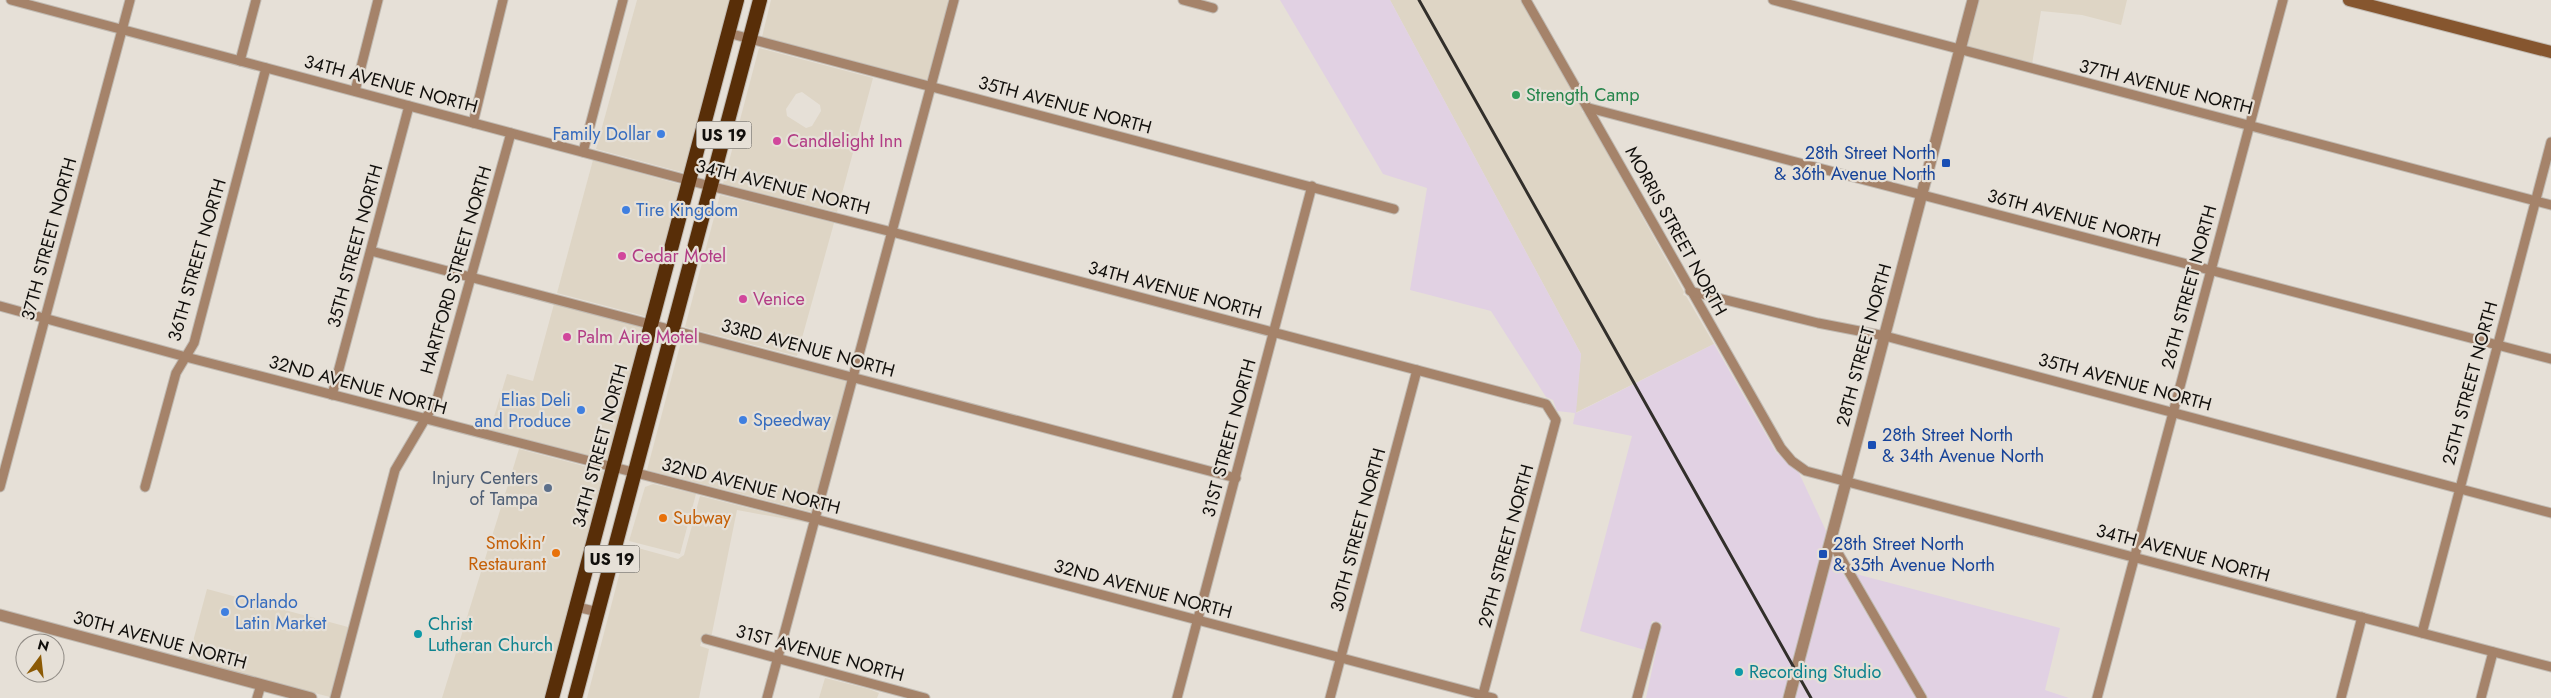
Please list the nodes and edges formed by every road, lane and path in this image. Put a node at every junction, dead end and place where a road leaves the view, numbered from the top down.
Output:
1 (11, 0) edge
2 (130, 0) edge
3 (256, 0) edge
4 (378, 0) edge
5 (503, 0) edge
6 (623, 0) edge
7 (737, 0) edge
8 (760, 0) edge
9 (954, 0) edge
10 (1183, 0) edge
11 (1526, 0) edge
12 (1773, 0) edge
13 (1973, 0) edge
14 (2283, 0) edge
15 (2349, 0) edge
16 (1213, 8) dead end
17 (122, 29) junction
18 (728, 33) junction
19 (749, 39) junction
20 (1960, 51) junction
21 (2551, 52) edge
22 (240, 61) junction
23 (266, 68) junction
24 (931, 87) junction
25 (355, 92) junction
26 (409, 106) junction
27 (1589, 108) junction
28 (473, 123) junction
29 (2250, 126) junction
30 (511, 133) junction
31 (2551, 142) edge
32 (583, 152) junction
33 (689, 180) junction
34 (710, 186) junction
35 (1312, 186) junction
36 (1922, 195) junction
37 (2535, 201) junction
38 (2551, 205) edge
39 (1394, 209) dead end
40 (892, 232) junction
41 (372, 251) junction
42 (2211, 270) junction
43 (472, 277) junction
44 (1690, 291) junction
45 (0, 306) edge
46 (45, 318) junction
47 (652, 324) junction
48 (672, 329) junction
49 (1273, 333) junction
50 (1885, 336) junction
51 (2497, 345) junction
52 (186, 357) junction
53 (2551, 359) edge
54 (1417, 370) junction
55 (853, 377) junction
56 (332, 395) junction
57 (1546, 404) joint
58 (2173, 411) junction
59 (424, 419) junction
60 (4, 460) edge
61 (614, 468) junction
62 (1806, 471) joint
63 (634, 473) junction
64 (1236, 478) junction
65 (1846, 482) junction
66 (0, 487) edge
67 (145, 487) dead end
68 (2459, 489) junction
69 (2551, 513) edge
70 (815, 519) junction
71 (1830, 541) junction
72 (2134, 557) junction
73 (577, 606) junction
74 (598, 612) junction
75 (0, 615) edge
76 (2362, 617) junction
77 (1198, 620) junction
78 (1656, 627) dead end
79 (2422, 633) junction
80 (706, 639) dead end
81 (2493, 652) junction
82 (1341, 658) junction
83 (778, 659) junction
84 (2551, 667) edge
85 (260, 685) junction
86 (1483, 697) edge
87 (257, 698) edge
88 (311, 698) edge
89 (334, 698) edge
90 (552, 698) edge
91 (575, 698) edge
92 (767, 698) edge
93 (925, 698) edge
94 (1177, 698) edge
95 (1330, 698) edge
96 (1493, 698) edge
97 (1637, 698) edge
98 (1789, 698) edge
99 (1922, 698) edge
100 (2097, 698) edge
101 (2341, 698) edge
102 (2481, 698) edge

1 - 17 street, 34TH AVENUE NORTH
2 - 17 street, 37TH STREET NORTH
3 - 22 street
4 - 25 street
5 - 28 street
6 - 32 street
7 - 18 highway, 34TH STREET NORTH / US 19
8 - 19 highway, US 19
9 - 24 street
10 - 16 street
11 - 27 street, MORRIS STREET NORTH
12 - 20 street, 37TH AVENUE NORTH
13 - 20 street, 28TH STREET NORTH
14 - 29 street, 26TH STREET NORTH
15 - 21 main road
17 - 22 street, 34TH AVENUE NORTH
17 - 46 street, 37TH STREET NORTH
18 - 19 street, 35TH AVENUE NORTH
18 - 33 highway, 34TH STREET NORTH / US 19
19 - 24 street, 35TH AVENUE NORTH
19 - 34 highway, US 19
20 - 29 street, 37TH AVENUE NORTH
20 - 36 street, 28TH STREET NORTH
22 - 23 street, 34TH AVENUE NORTH
23 - 25 street, 34TH AVENUE NORTH
23 - 52 street, 36TH STREET NORTH
24 - 35 street, 35TH AVENUE NORTH
24 - 40 street
25 - 26 street, 34TH AVENUE NORTH
26 - 28 street, 34TH AVENUE NORTH
26 - 41 street, 35TH STREET NORTH
27 - 36 street, 36TH AVENUE NORTH
27 - 44 street, MORRIS STREET NORTH
28 - 30 street, 34TH AVENUE NORTH
29 - 37 street, 37TH AVENUE NORTH
29 - 42 street, 26TH STREET NORTH
30 - 32 street, 34TH AVENUE NORTH
30 - 43 street, HARTFORD STREET NORTH
31 - 37 street, 25TH STREET NORTH
32 - 33 street, 34TH AVENUE NORTH
33 - 34 street, 34TH AVENUE NORTH
33 - 47 highway, 34TH STREET NORTH / US 19
34 - 40 street, 34TH AVENUE NORTH
34 - 48 highway, US 19
35 - 39 street, 35TH AVENUE NORTH
35 - 49 street, 31ST STREET NORTH
36 - 42 street, 36TH AVENUE NORTH
36 - 50 street, 28TH STREET NORTH
37 - 38 street, 37TH AVENUE NORTH
37 - 51 street, 25TH STREET NORTH
40 - 49 street, 34TH AVENUE NORTH
40 - 55 street
41 - 43 street, 33RD AVENUE NORTH
41 - 56 street, 35TH STREET NORTH
42 - 51 street, 36TH AVENUE NORTH
42 - 58 street, 26TH STREET NORTH
43 - 47 street, 33RD AVENUE NORTH
43 - 59 street, HARTFORD STREET NORTH
44 - 50 street, 35TH AVENUE NORTH
44 - 62 street, MORRIS STREET NORTH
45 - 46 street, 32ND AVENUE NORTH
46 - 52 street, 32ND AVENUE NORTH
46 - 60 street, 37TH STREET NORTH
47 - 48 street, 33RD AVENUE NORTH
47 - 61 highway, 34TH STREET NORTH / US 19
48 - 55 street, 33RD AVENUE NORTH
48 - 63 highway, US 19
49 - 54 street, 34TH AVENUE NORTH
49 - 64 street, 31ST STREET NORTH
50 - 58 street, 35TH AVENUE NORTH
50 - 65 street, 28TH STREET NORTH
51 - 53 street, 36TH AVENUE NORTH
51 - 68 street, 25TH STREET NORTH
52 - 56 street, 32ND AVENUE NORTH
52 - 67 street, 36TH STREET NORTH
54 - 57 street, 34TH AVENUE NORTH
54 - 82 street, 30TH STREET NORTH
55 - 64 street, 33RD AVENUE NORTH
55 - 70 street
56 - 59 street, 32ND AVENUE NORTH
57 - 86 street, 29TH STREET NORTH
58 - 68 street, 35TH AVENUE NORTH
58 - 72 street, 26TH STREET NORTH
59 - 61 street, 32ND AVENUE NORTH
59 - 89 street, HARTFORD STREET NORTH
60 - 66 street, 37TH STREET NORTH
61 - 63 street, 32ND AVENUE NORTH
61 - 73 highway, 34TH STREET NORTH / US 19
62 - 65 street, 34TH AVENUE NORTH
63 - 70 street, 32ND AVENUE NORTH
63 - 74 highway, US 19
64 - 77 street, 31ST STREET NORTH
65 - 71 street, 28TH STREET NORTH
65 - 72 street, 34TH AVENUE NORTH
68 - 69 street, 35TH AVENUE NORTH
68 - 79 street, 25TH STREET NORTH
70 - 77 street, 32ND AVENUE NORTH
70 - 83 street
71 - 98 street, 28TH STREET NORTH
71 - 99 street
72 - 76 street, 34TH AVENUE NORTH
72 - 100 street, 26TH STREET NORTH
73 - 74 street
73 - 90 highway, 34TH STREET NORTH / US 19
74 - 91 highway, US 19
75 - 85 street, 30TH AVENUE NORTH
76 - 79 street, 34TH AVENUE NORTH
76 - 101 street
77 - 82 street, 32ND AVENUE NORTH
77 - 94 street, 31ST STREET NORTH
78 - 97 street
79 - 81 street, 34TH AVENUE NORTH
80 - 83 street, 31ST AVENUE NORTH
81 - 84 street, 34TH AVENUE NORTH
81 - 102 street
82 - 86 street, 32ND AVENUE NORTH
82 - 95 street, 30TH STREET NORTH
83 - 92 street
83 - 93 street, 31ST AVENUE NORTH
85 - 87 street
85 - 88 street, 30TH AVENUE NORTH
86 - 96 street, 32ND AVENUE NORTH

